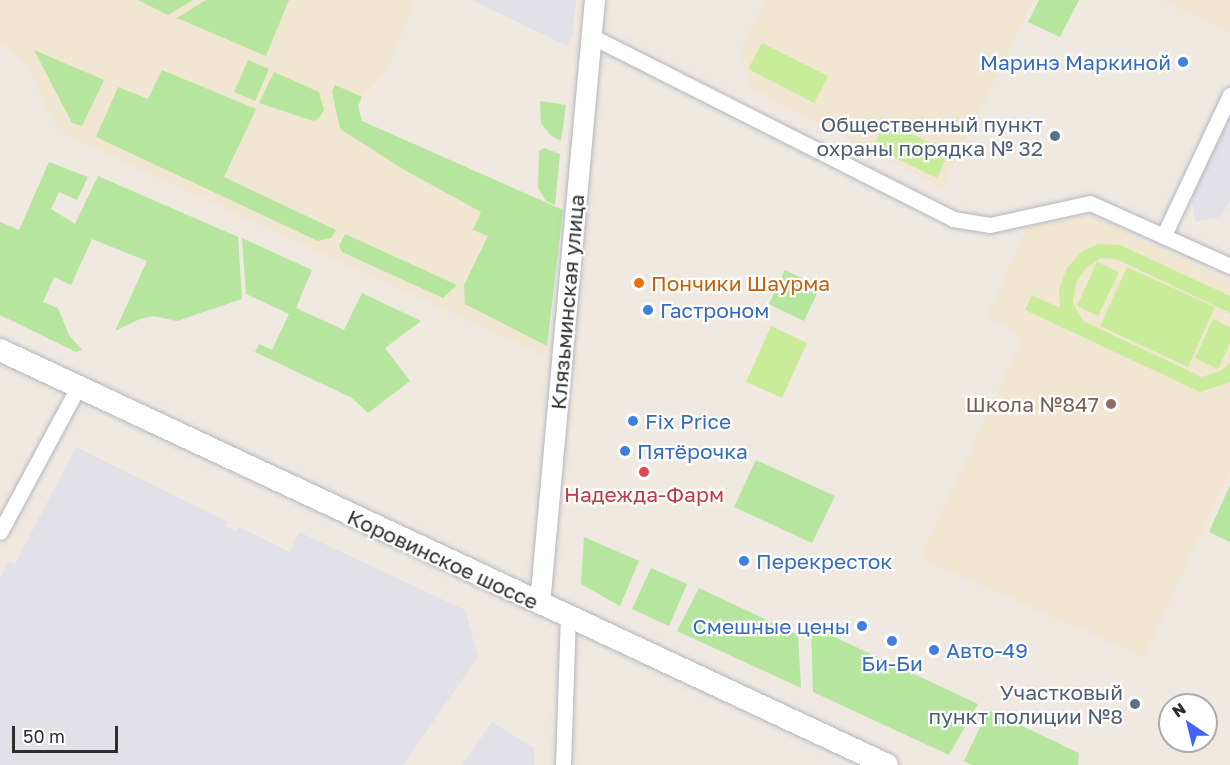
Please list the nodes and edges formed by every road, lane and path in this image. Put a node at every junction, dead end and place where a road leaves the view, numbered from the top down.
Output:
1 (595, 0) edge
2 (591, 36) junction
3 (1230, 95) edge
4 (1164, 235) junction
5 (1230, 266) edge
6 (0, 350) edge
7 (78, 387) junction
8 (0, 532) edge
9 (540, 604) junction
10 (568, 617) junction
11 (564, 765) edge
12 (887, 765) edge

1 - 2 street, Клязьминская улица
2 - 4 street
2 - 9 street, Клязьминская улица
3 - 4 street
4 - 5 street
6 - 7 main road, Коровинское шоссе
7 - 8 street
7 - 9 main road, Коровинское шоссе
9 - 10 main road, Коровинское шоссе
10 - 11 street
10 - 12 main road, Коровинское шоссе

